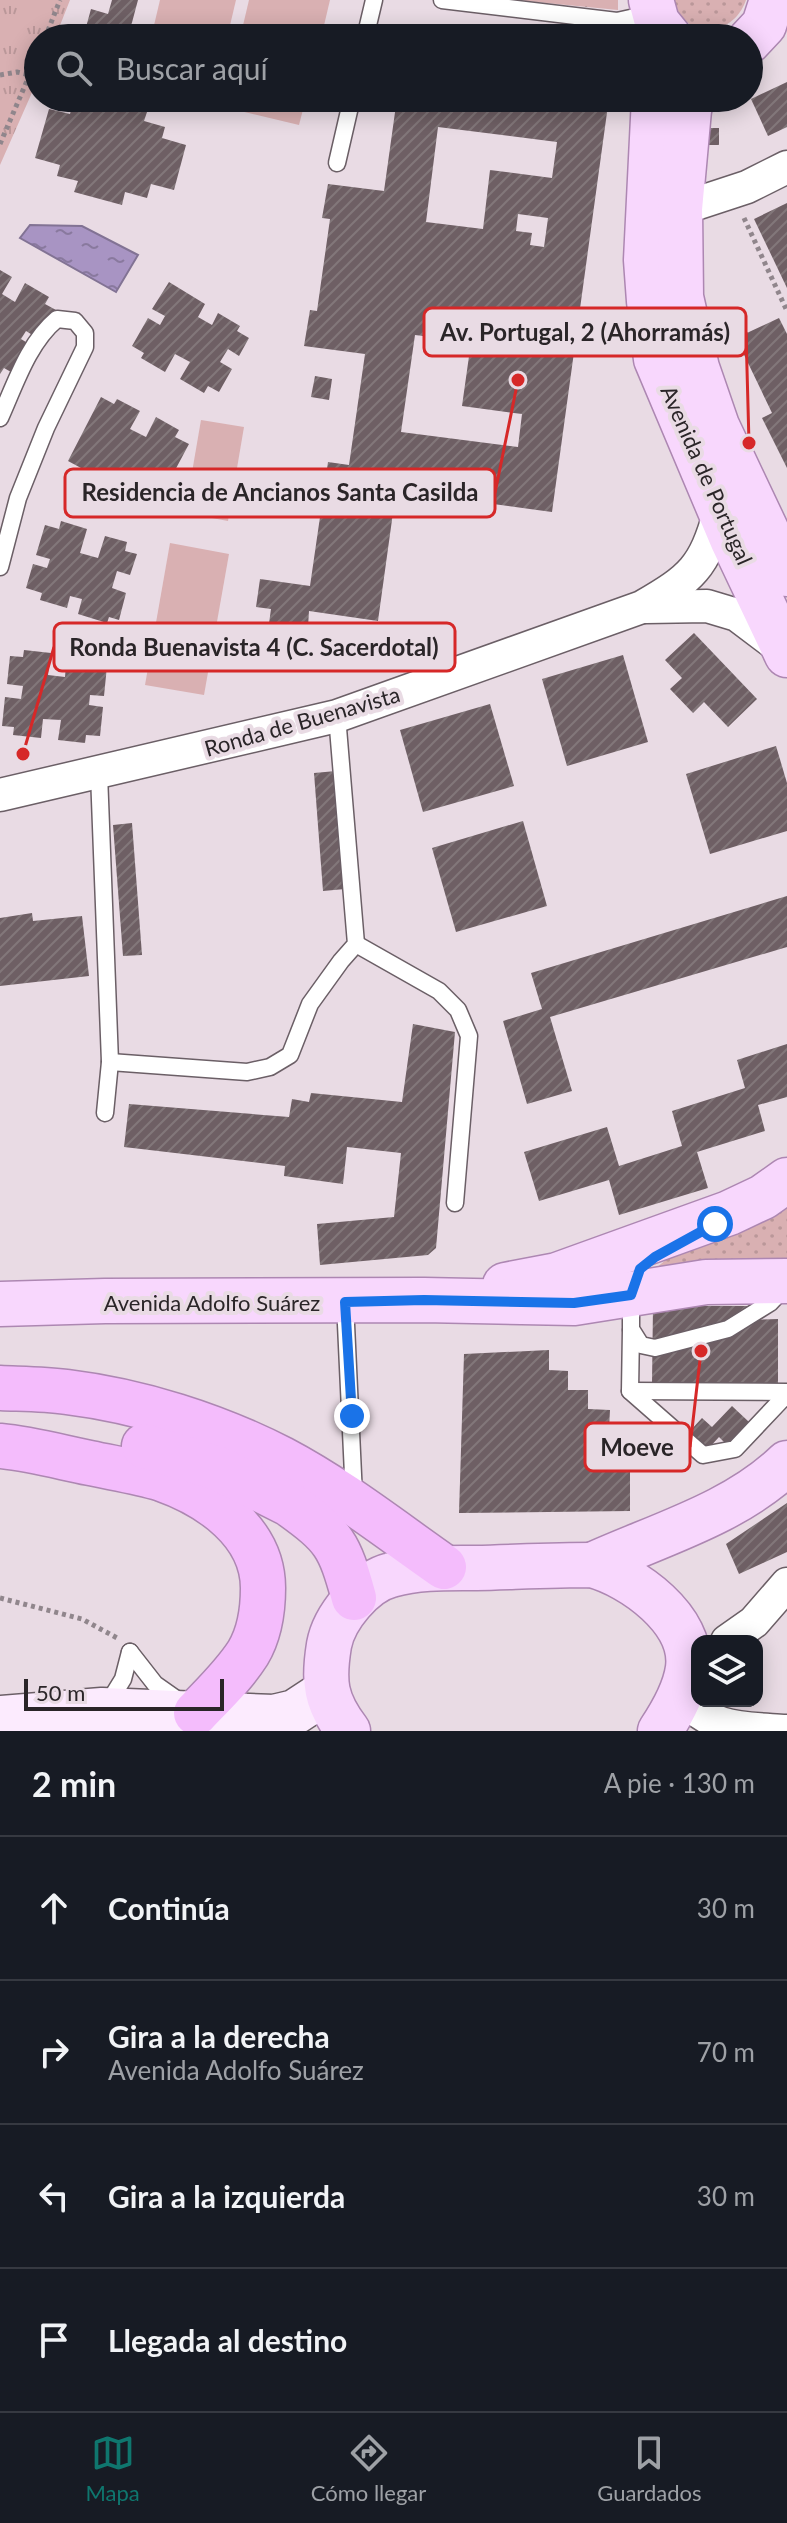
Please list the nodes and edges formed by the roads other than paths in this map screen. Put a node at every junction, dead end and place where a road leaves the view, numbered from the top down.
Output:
1 (374, 0) edge
2 (442, 0) edge
3 (772, 0) edge
4 (658, 22) edge
5 (368, 24) edge
6 (763, 36) edge
7 (349, 112) edge
8 (653, 112) edge
9 (689, 112) edge
10 (337, 163) dead end
11 (787, 167) edge
12 (680, 209) junction
13 (0, 418) edge
14 (720, 511) junction
15 (776, 524) edge
16 (0, 567) edge
17 (787, 574) edge
18 (642, 607) junction
19 (786, 653) edge
20 (337, 716) junction
21 (99, 774) junction
22 (0, 795) edge
23 (356, 944) junction
24 (110, 1062) junction
25 (105, 1113) dead end
26 (787, 1180) edge
27 (455, 1203) dead end
28 (729, 1213) junction
29 (655, 1257) dead end
30 (0, 1283) edge
31 (787, 1283) edge
32 (424, 1300) junction
33 (105, 1301) junction
34 (345, 1302) junction
35 (632, 1302) junction
36 (0, 1304) edge
37 (0, 1388) edge
38 (630, 1391) junction
39 (787, 1393) edge
40 (0, 1424) edge
41 (0, 1446) edge
42 (787, 1463) edge
43 (354, 1504) junction
44 (685, 1525) junction
45 (592, 1565) junction
46 (444, 1567) junction
47 (787, 1584) edge
48 (648, 1595) junction
49 (354, 1598) junction
50 (736, 1635) edge
51 (688, 1674) edge
52 (327, 1691) junction
53 (102, 1710) junction
54 (196, 1713) junction
55 (0, 1718) edge
56 (348, 1731) edge
57 (660, 1731) edge
58 (787, 1731) edge

1 - 5 lane
2 - 4 lane
3 - 6 main road
7 - 10 lane
8 - 14 main road, Avenida de Portugal
9 - 12 main road, Avenida de Portugal
11 - 12 street
12 - 15 main road, Avenida de Portugal
13 - 16 lane
14 - 18 street, Ronda de Buenavista
14 - 19 main road, Avenida de Portugal
15 - 17 main road, Avenida de Portugal
18 - 19 street, Ronda de Buenavista
18 - 20 street, Ronda de Buenavista
20 - 21 street, Ronda de Buenavista
20 - 23 lane
21 - 22 street, Ronda de Buenavista
21 - 24 lane
23 - 24 lane
23 - 27 lane
24 - 25 lane
26 - 28 main road, Avenida Adolfo Suárez
28 - 29 lane
28 - 32 main road, Avenida Adolfo Suárez
30 - 33 main road
31 - 35 main road, Avenida Adolfo Suárez
32 - 34 main road, Avenida Adolfo Suárez
32 - 35 main road, Avenida Adolfo Suárez
33 - 34 main road, Avenida Adolfo Suárez
33 - 36 main road, Avenida Adolfo Suárez
34 - 43 lane
35 - 38 lane
37 - 43 highway
38 - 39 lane
38 - 39 lane
40 - 49 highway
41 - 54 highway
42 - 44 main road
43 - 46 highway
44 - 45 main road
44 - 48 main road
45 - 46 main road
45 - 48 main road
46 - 49 main road
47 - 50 street
48 - 51 main road
49 - 52 main road
51 - 57 main road
51 - 58 street
52 - 54 main road
52 - 56 main road
53 - 54 main road
53 - 54 lane
53 - 55 main road

